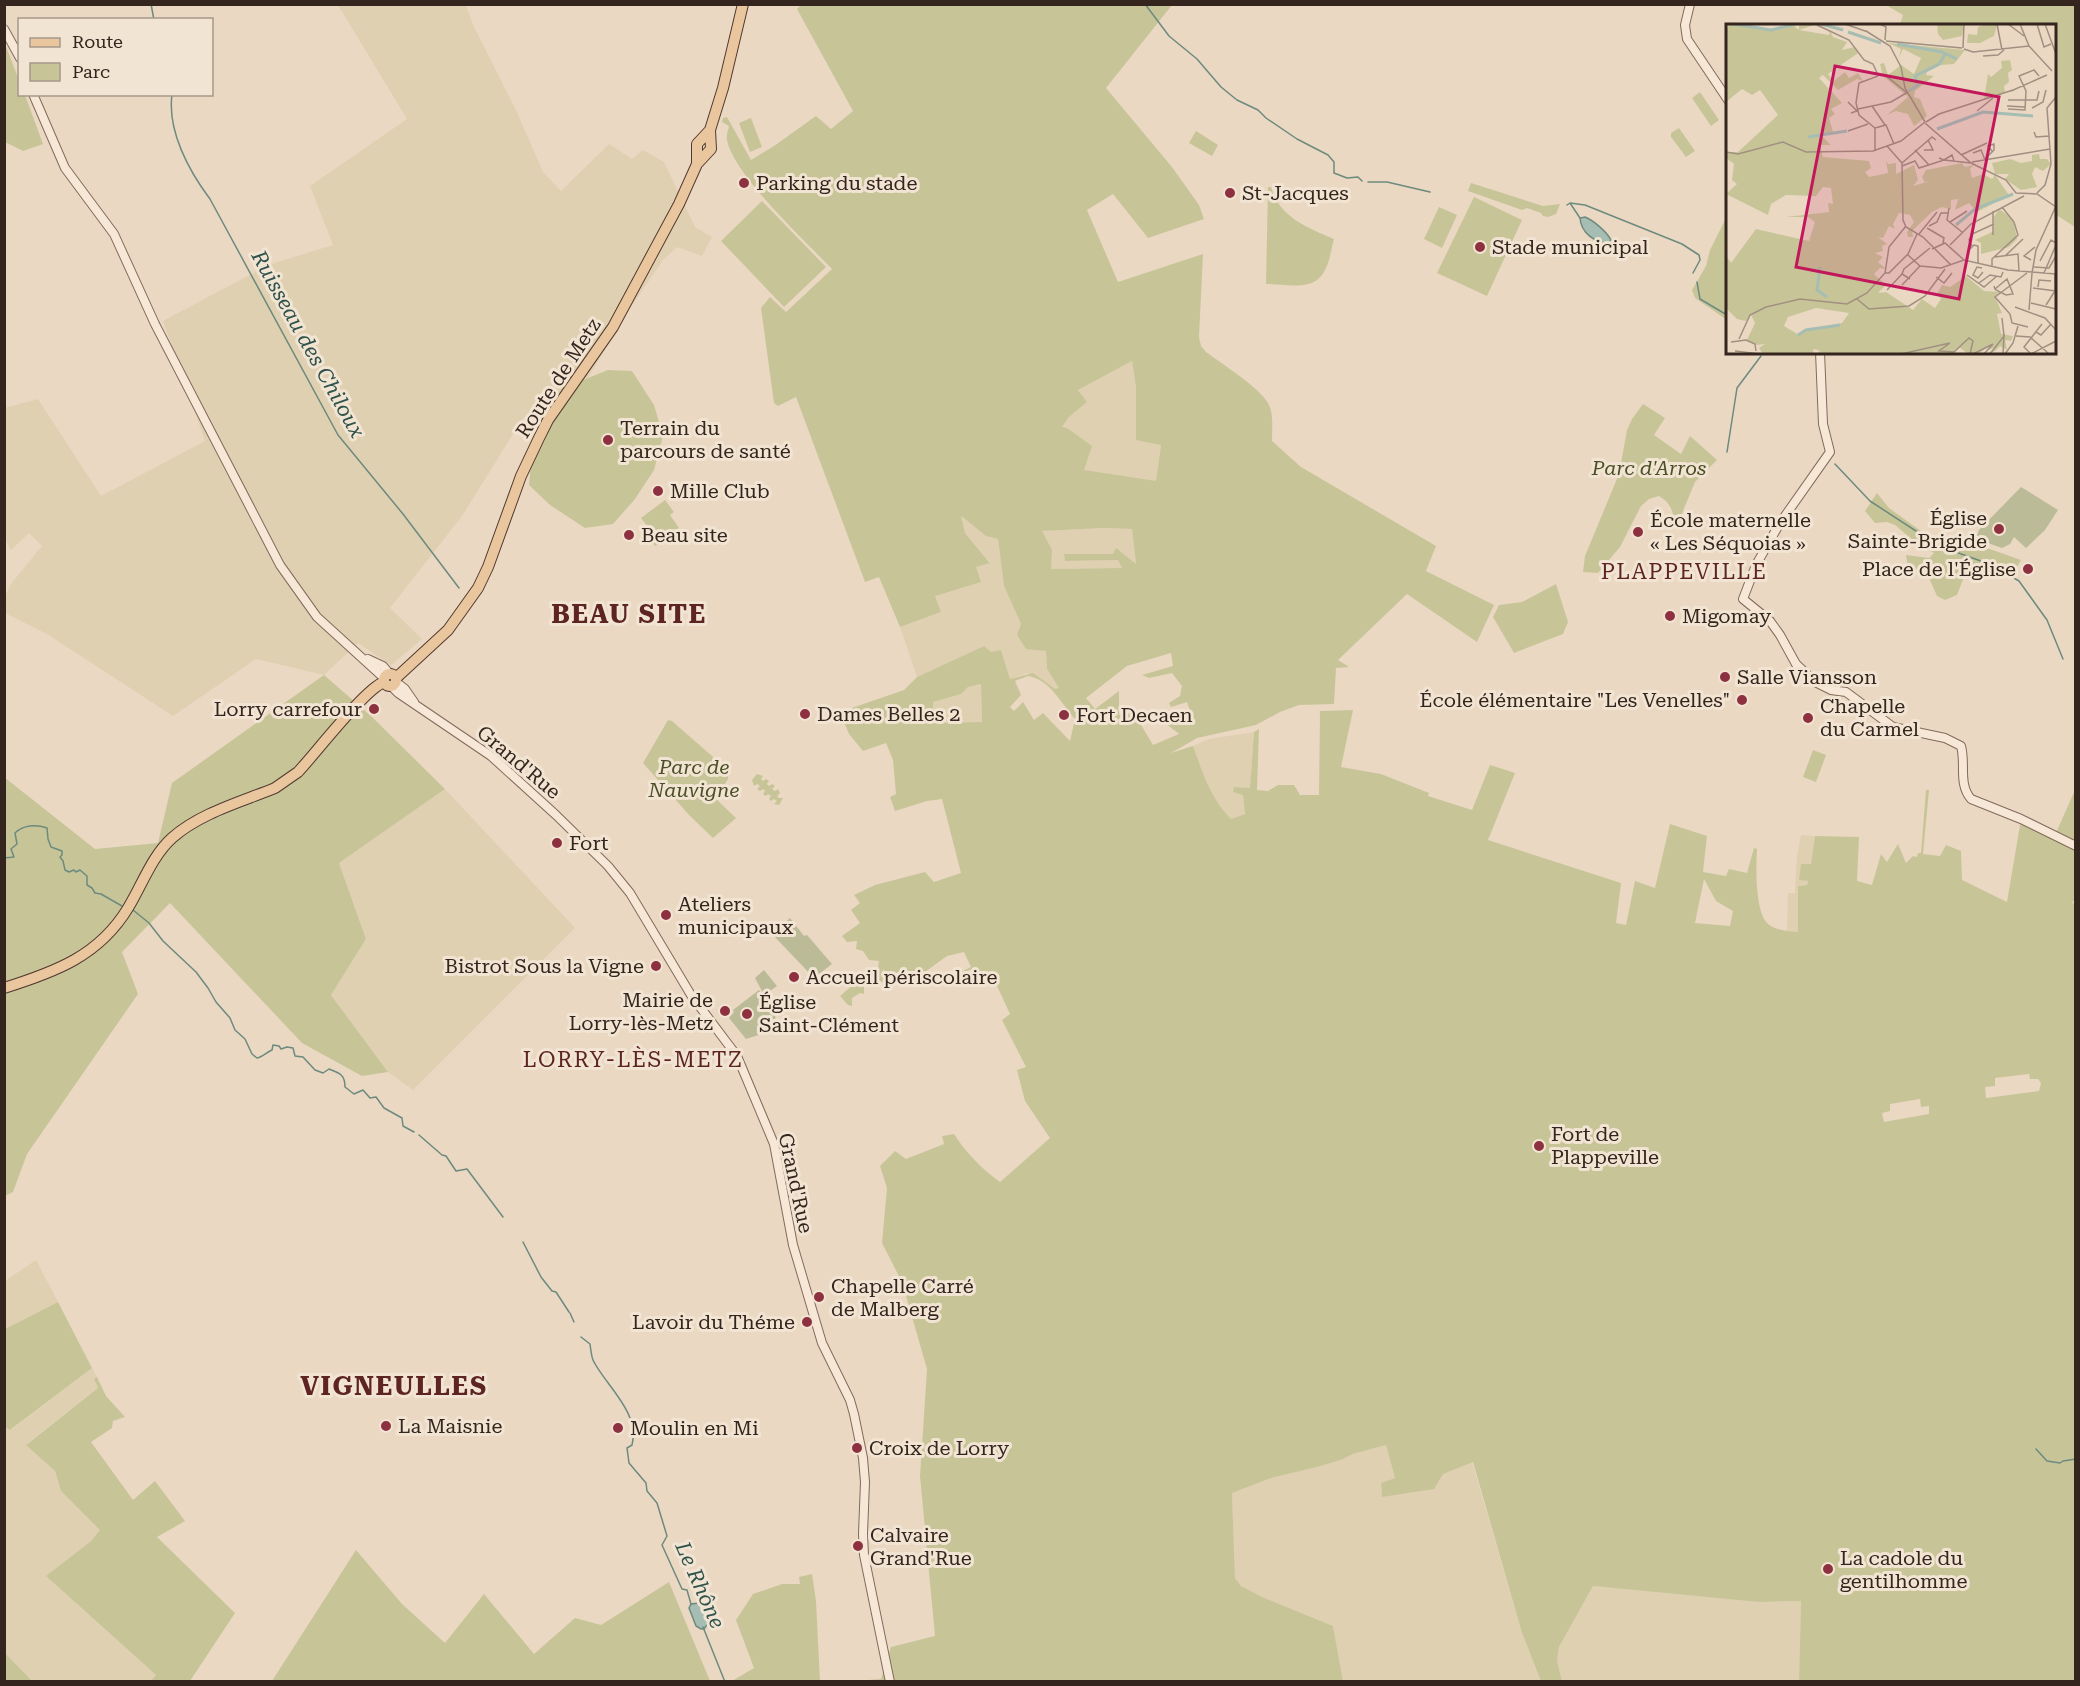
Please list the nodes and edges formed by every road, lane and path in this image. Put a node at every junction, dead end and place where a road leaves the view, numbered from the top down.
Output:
1 (743, 4) edge
2 (1690, 4) edge
3 (4, 29) edge
4 (18, 54) edge
5 (34, 96) edge
6 (1726, 97) edge
7 (1820, 354) edge
8 (392, 681) junction
9 (416, 704) junction
10 (2076, 846) edge
11 (4, 988) edge
12 (890, 1682) edge

1 - 8 main road, Route de Metz
2 - 6 street
3 - 4 street
5 - 8 street
7 - 10 street
8 - 9 street, Grand'Rue
8 - 9 street, Grand'Rue
8 - 11 main road, Route de Metz
9 - 12 street, Grand'Rue

